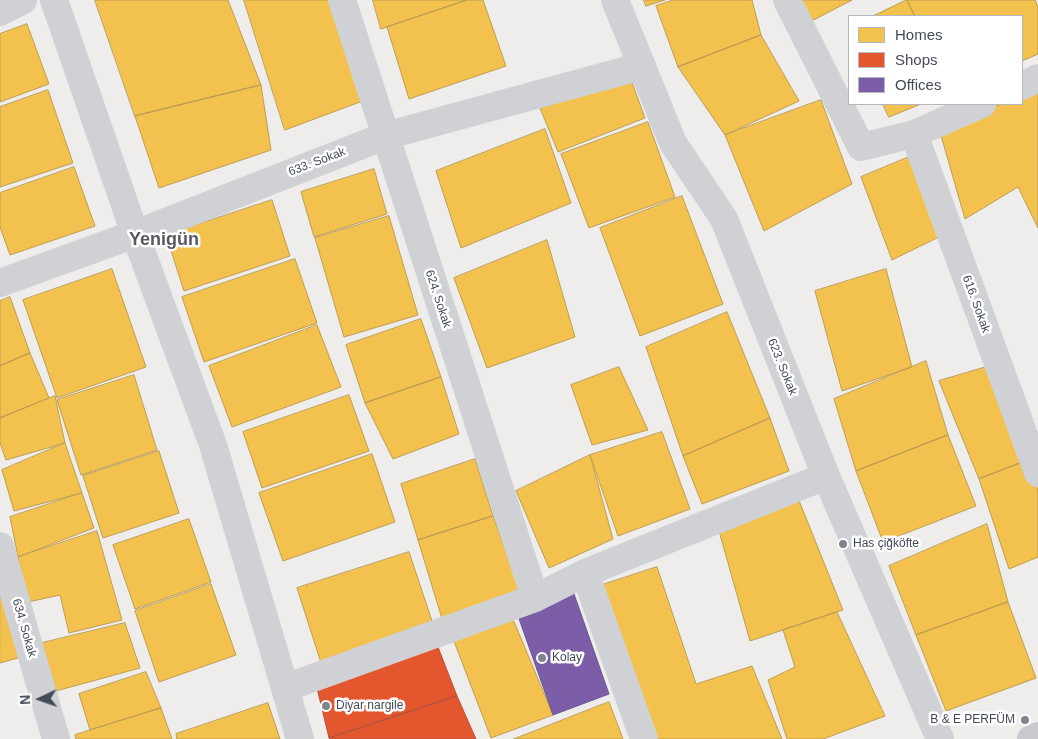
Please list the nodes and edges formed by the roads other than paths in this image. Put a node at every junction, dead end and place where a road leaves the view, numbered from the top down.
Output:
1 (23, 0) edge
2 (54, 0) edge
3 (342, 0) edge
4 (615, 0) edge
5 (786, 0) edge
6 (0, 12) edge
7 (642, 66) junction
8 (1038, 78) edge
9 (1023, 86) edge
10 (980, 105) edge
11 (914, 134) junction
12 (385, 136) junction
13 (135, 234) junction
14 (0, 283) edge
15 (1038, 473) edge
16 (826, 476) junction
17 (0, 546) edge
18 (585, 573) junction
19 (535, 598) junction
20 (285, 688) junction
21 (1038, 736) edge
22 (56, 739) edge
23 (300, 739) edge
24 (644, 739) edge
25 (940, 739) edge
26 (1031, 739) edge

1 - 6 street
2 - 13 street
3 - 12 street, 624. Sokak
4 - 7 street, 623. Sokak
5 - 11 street
7 - 12 street, 633. Sokak
7 - 16 street, 623. Sokak
8 - 9 street
10 - 11 street
11 - 15 street, 616. Sokak
12 - 13 street, 633. Sokak
12 - 19 street, 624. Sokak
13 - 14 street, 633. Sokak
13 - 20 street
16 - 18 street
16 - 25 street, 623. Sokak
17 - 22 street, 634. Sokak
18 - 19 street
18 - 24 street
19 - 20 street
20 - 23 street
21 - 26 main road

